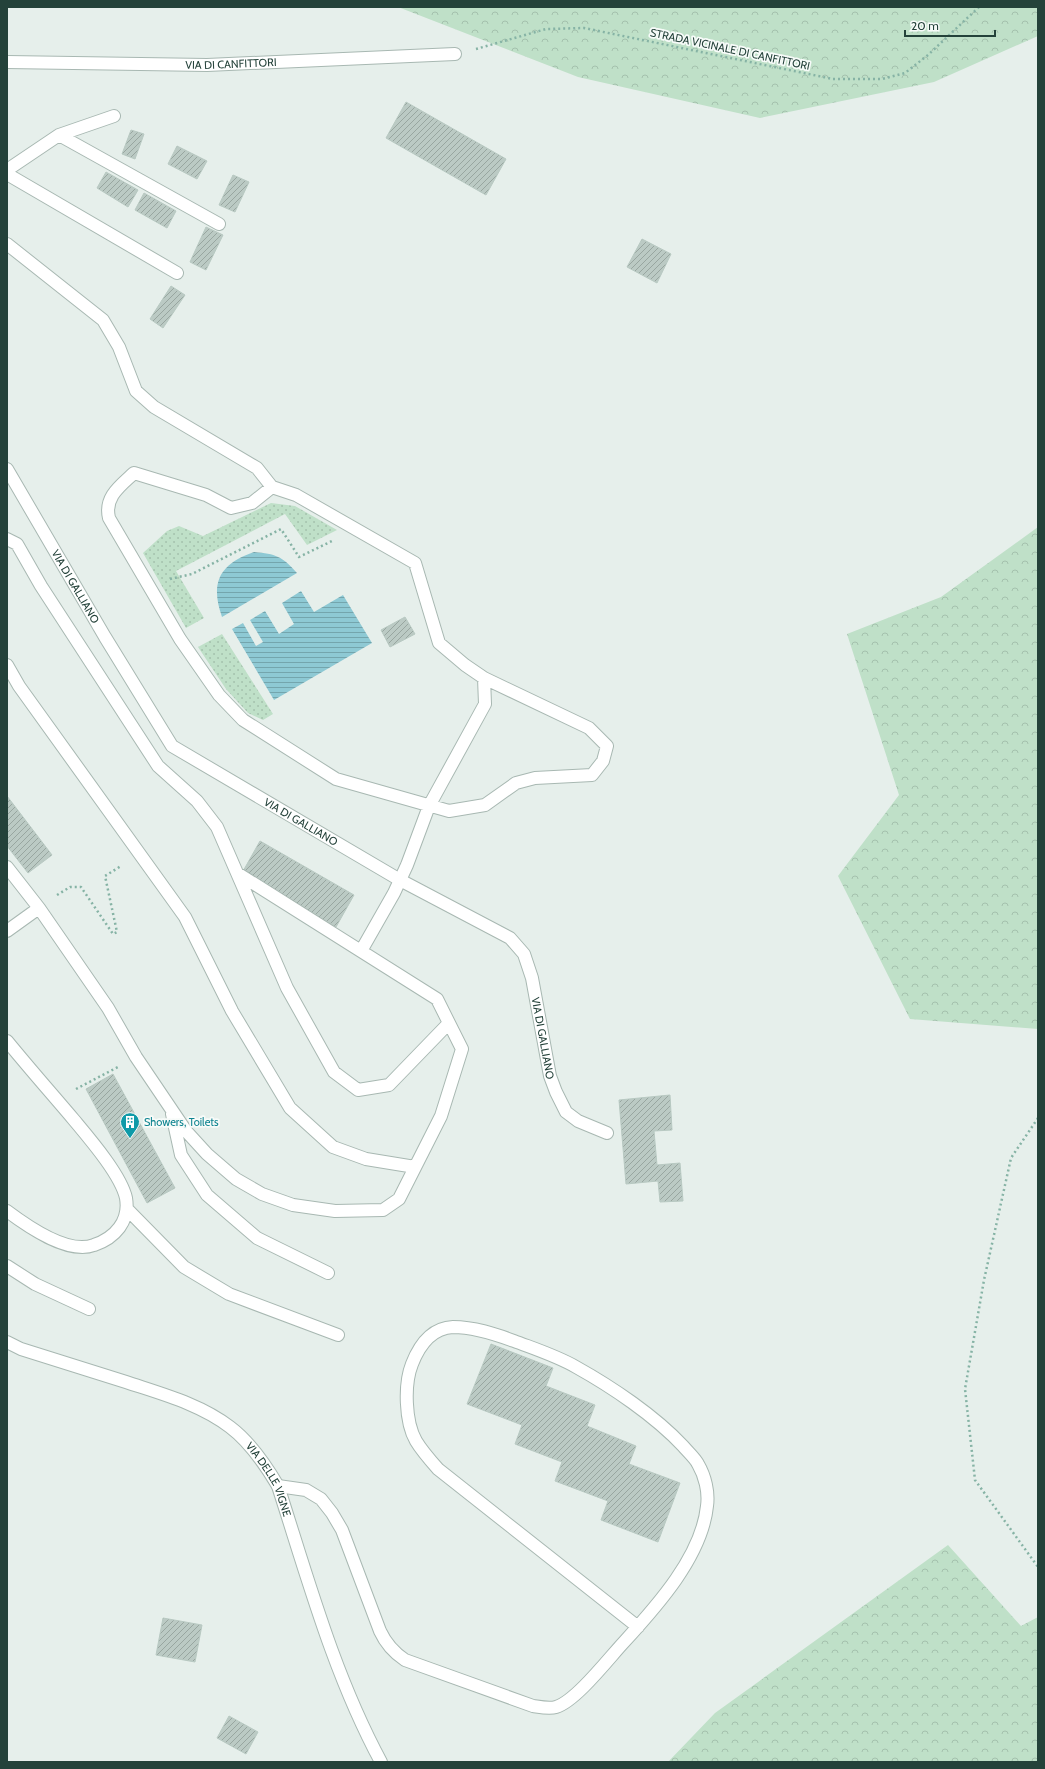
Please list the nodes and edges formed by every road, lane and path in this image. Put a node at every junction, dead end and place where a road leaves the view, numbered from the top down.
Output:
1 (979, 7) edge
2 (455, 54) joint
3 (7, 62) edge
4 (114, 116) dead end
5 (59, 135) junction
6 (7, 170) edge
7 (7, 174) edge
8 (219, 224) dead end
9 (7, 244) edge
10 (177, 273) dead end
11 (7, 469) edge
12 (272, 487) junction
13 (7, 539) edge
14 (337, 539) dead end
15 (149, 586) junction
16 (7, 665) edge
17 (484, 678) junction
18 (429, 806) junction
19 (141, 853) junction
20 (7, 867) edge
21 (237, 873) junction
22 (400, 880) junction
23 (38, 908) junction
24 (7, 931) edge
25 (361, 951) junction
26 (449, 1023) junction
27 (7, 1041) edge
28 (110, 1071) dead end
29 (56, 1099) junction
30 (171, 1109) junction
31 (1038, 1118) edge
32 (607, 1133) dead end
33 (415, 1167) junction
34 (127, 1209) junction
35 (7, 1211) edge
36 (7, 1266) edge
37 (328, 1273) dead end
38 (89, 1309) dead end
39 (338, 1335) dead end
40 (7, 1342) edge
41 (278, 1486) junction
42 (1038, 1567) edge
43 (638, 1627) junction
44 (381, 1762) edge

1 - 2 path, STRADA VICINALE DI CANFITTORI
2 - 3 street, VIA DI CANFITTORI
4 - 5 street
5 - 6 street
5 - 8 street
7 - 10 street
9 - 12 street
11 - 22 street, VIA DI GALLIANO
12 - 15 street
12 - 17 street
13 - 21 street
14 - 15 path
15 - 18 street
16 - 19 street
17 - 18 street
17 - 18 street
18 - 22 street
19 - 23 path
19 - 33 street
20 - 23 street
21 - 25 street
21 - 26 street
22 - 25 street
22 - 32 street, VIA DI GALLIANO
23 - 24 street
23 - 30 street
25 - 26 street
26 - 33 street
27 - 29 street
28 - 29 path
29 - 34 street
30 - 33 street
30 - 37 street
31 - 42 path
34 - 35 street
34 - 39 street
36 - 38 street
40 - 41 street, VIA DELLE VIGNE
41 - 43 street
41 - 44 street, VIA DELLE VIGNE
43 - 43 street

